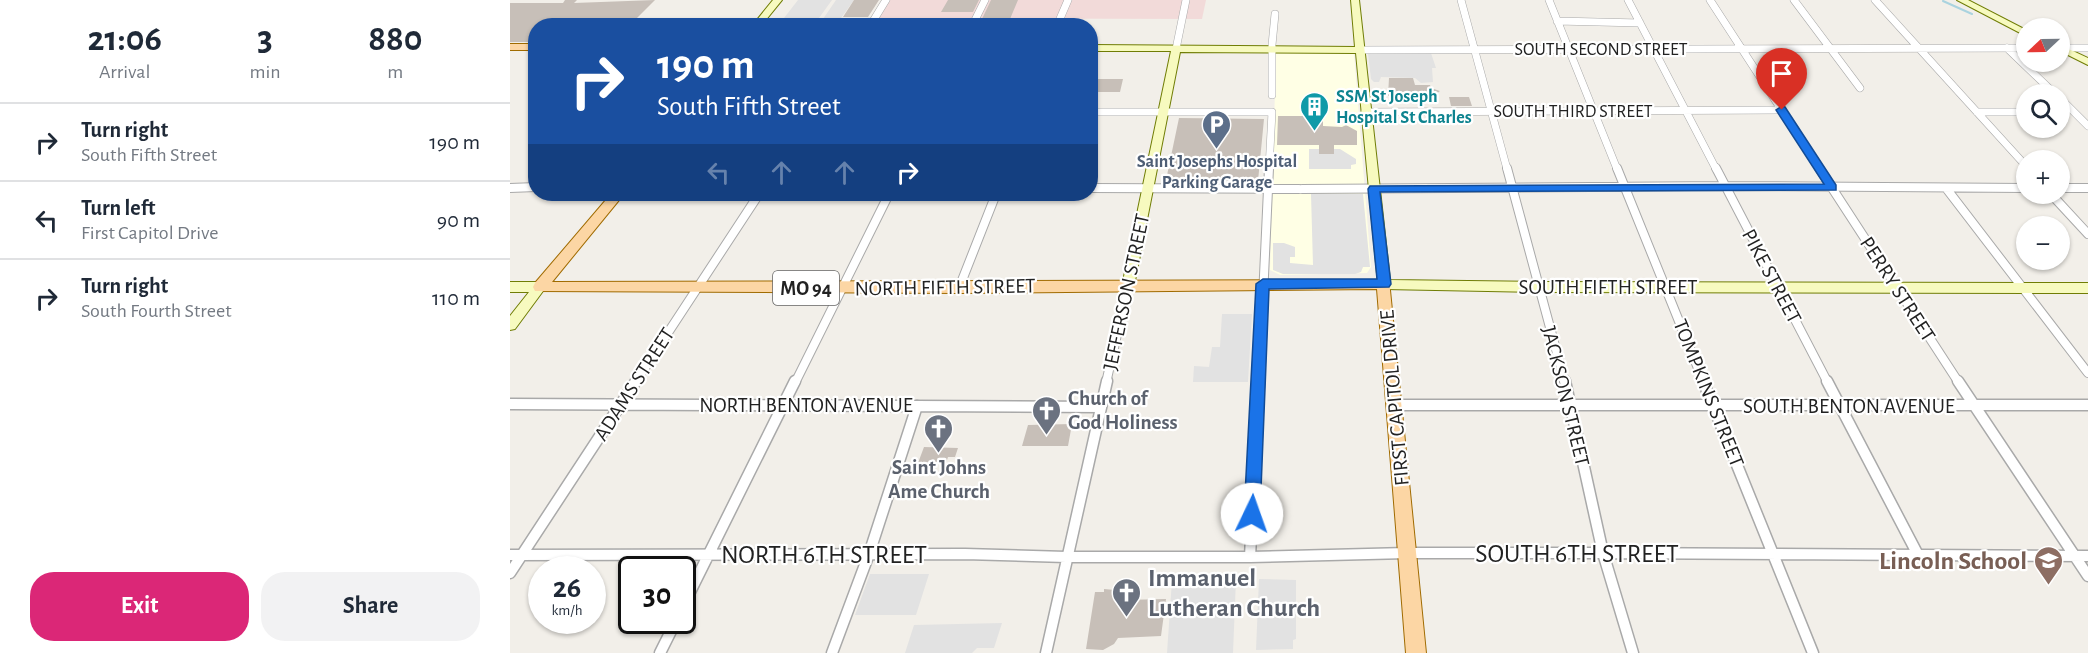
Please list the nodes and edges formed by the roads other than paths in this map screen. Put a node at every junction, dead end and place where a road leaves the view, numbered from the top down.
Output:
1 (778, 0) edge
2 (886, 0) edge
3 (985, 0) edge
4 (1068, 0) edge
5 (1186, 0) edge
6 (1355, 0) edge
7 (1461, 0) edge
8 (1549, 0) edge
9 (1628, 0) edge
10 (1710, 0) edge
11 (1794, 0) edge
12 (1875, 0) edge
13 (1961, 0) edge
14 (1275, 14) dead end
15 (763, 18) edge
16 (875, 18) edge
17 (976, 18) edge
18 (1060, 18) edge
19 (1557, 21) junction
20 (1640, 23) junction
21 (2016, 28) edge
22 (528, 48) edge
23 (1098, 48) edge
24 (1741, 48) junction
25 (1832, 48) junction
26 (1919, 48) junction
27 (2007, 48) junction
28 (2016, 48) edge
29 (2070, 48) edge
30 (2088, 48) edge
31 (512, 49) edge
32 (1176, 49) junction
33 (1272, 49) junction
34 (1475, 49) junction
35 (1568, 49) junction
36 (1653, 49) junction
37 (1359, 50) junction
38 (2070, 53) edge
39 (2088, 63) edge
40 (2045, 84) edge
41 (1860, 88) dead end
42 (1272, 95) dead end
43 (2070, 108) edge
44 (1593, 110) junction
45 (1685, 110) junction
46 (1782, 110) junction
47 (1492, 111) junction
48 (1098, 112) edge
49 (1164, 112) junction
50 (1365, 112) junction
51 (1977, 112) junction
52 (2016, 112) edge
53 (2070, 112) edge
54 (2074, 112) junction
55 (2088, 126) edge
56 (2016, 155) edge
57 (1725, 186) junction
58 (1832, 187) junction
59 (510, 188) edge
60 (528, 188) edge
61 (1098, 188) edge
62 (1149, 188) junction
63 (1625, 188) junction
64 (1946, 188) junction
65 (2016, 188) edge
66 (2070, 188) edge
67 (2088, 188) edge
68 (1268, 189) junction
69 (1374, 189) junction
70 (1512, 189) junction
71 (612, 201) edge
72 (754, 201) edge
73 (886, 201) edge
74 (993, 201) edge
75 (2060, 204) edge
76 (2088, 234) edge
77 (1263, 284) junction
78 (1384, 284) junction
79 (698, 286) junction
80 (1128, 286) junction
81 (510, 287) edge
82 (540, 287) junction
83 (1538, 287) junction
84 (842, 288) junction
85 (959, 288) junction
86 (1666, 288) junction
87 (1779, 288) junction
88 (1897, 288) junction
89 (2023, 288) junction
90 (2088, 288) edge
91 (510, 325) edge
92 (2088, 373) edge
93 (510, 404) edge
94 (621, 405) junction
95 (1395, 405) junction
96 (1570, 405) junction
97 (1714, 405) junction
98 (2088, 405) edge
99 (784, 406) junction
100 (916, 406) junction
101 (1840, 406) junction
102 (1974, 406) junction
103 (1101, 407) junction
104 (1603, 552) junction
105 (1407, 553) junction
106 (1774, 553) junction
107 (1917, 553) junction
108 (710, 554) junction
109 (869, 554) junction
110 (516, 555) edge
111 (2075, 556) junction
112 (2088, 556) edge
113 (1066, 557) junction
114 (1250, 558) junction
115 (510, 573) edge
116 (2088, 576) edge
117 (696, 581) edge
118 (670, 634) edge
119 (660, 653) edge
120 (832, 653) edge
121 (1046, 653) edge
122 (1416, 653) edge
123 (1633, 653) edge
124 (1813, 653) edge

1 - 15 main road
2 - 16 street
3 - 17 street
4 - 18 street
5 - 32 street, JEFFERSON STREET
6 - 37 main road, FIRST CAPITOL DRIVE
7 - 34 street, JACKSON STREET
8 - 19 street, TOMPKINS STREET
9 - 20 street, PIKE STREET
10 - 24 street, PERRY STREET
11 - 25 street
12 - 26 street
13 - 21 main road
14 - 33 street
19 - 20 street
19 - 35 street, TOMPKINS STREET
20 - 36 street, PIKE STREET
22 - 31 main road
23 - 32 main road, SOUTH SECOND STREET
24 - 25 street, SOUTH SECOND STREET
24 - 36 street, SOUTH SECOND STREET
24 - 46 street, PERRY STREET
25 - 26 street, SOUTH SECOND STREET
25 - 41 street
26 - 27 street, SOUTH SECOND STREET
26 - 51 street
27 - 28 street, SOUTH SECOND STREET
27 - 40 street
29 - 30 street
32 - 33 main road, SOUTH SECOND STREET
32 - 49 main road, JEFFERSON STREET
33 - 37 main road, SOUTH SECOND STREET
33 - 42 street
34 - 35 street, SOUTH SECOND STREET
34 - 37 street, SOUTH SECOND STREET
34 - 47 street, JACKSON STREET
35 - 36 street, SOUTH SECOND STREET
35 - 44 street, TOMPKINS STREET
36 - 45 street, PIKE STREET
37 - 50 main road, FIRST CAPITOL DRIVE
38 - 39 main road
43 - 54 street
44 - 45 street, SOUTH THIRD STREET
44 - 47 street, SOUTH THIRD STREET
44 - 63 street, TOMPKINS STREET
45 - 46 street, SOUTH THIRD STREET
45 - 57 street, PIKE STREET
46 - 58 street, PERRY STREET
47 - 50 street, SOUTH THIRD STREET
47 - 70 street, JACKSON STREET
48 - 49 street
49 - 62 main road, JEFFERSON STREET
49 - 68 street
50 - 69 main road, FIRST CAPITOL DRIVE
51 - 52 street
51 - 56 street
53 - 54 street
54 - 55 street
57 - 58 street
57 - 63 street
57 - 87 street, PIKE STREET
58 - 64 street
58 - 88 street, PERRY STREET
59 - 60 street
61 - 62 street
62 - 68 street
62 - 80 main road, JEFFERSON STREET
63 - 70 street
63 - 86 street, TOMPKINS STREET
64 - 65 street
64 - 89 street
66 - 67 street
68 - 69 street
68 - 77 street
69 - 70 street
69 - 78 main road, FIRST CAPITOL DRIVE
70 - 83 street, JACKSON STREET
71 - 82 main road
72 - 79 street, ADAMS STREET
73 - 84 street
74 - 85 street
75 - 76 street
77 - 78 main road, SOUTH FIFTH STREET / MO 94
77 - 80 main road, SOUTH FIFTH STREET / MO 94
77 - 114 street
78 - 83 main road, SOUTH FIFTH STREET
78 - 95 main road, FIRST CAPITOL DRIVE
79 - 82 main road, NORTH FIFTH STREET / MO 94
79 - 84 main road, NORTH FIFTH STREET / MO 94
79 - 94 street, ADAMS STREET
80 - 85 main road, NORTH FIFTH STREET / MO 94
80 - 103 street, JEFFERSON STREET
81 - 82 main road, NORTH FIFTH STREET
82 - 91 main road
83 - 86 main road, SOUTH FIFTH STREET
83 - 96 street, JACKSON STREET
84 - 85 main road, NORTH FIFTH STREET / MO 94
84 - 99 street
86 - 87 main road, SOUTH FIFTH STREET
86 - 97 street, TOMPKINS STREET
87 - 88 main road, SOUTH FIFTH STREET
87 - 101 street, PIKE STREET
88 - 89 main road, SOUTH FIFTH STREET
88 - 102 street, PERRY STREET
89 - 90 main road, SOUTH FIFTH STREET
89 - 92 street
93 - 94 street, NORTH BENTON AVENUE
94 - 99 street, NORTH BENTON AVENUE
94 - 110 street, ADAMS STREET
95 - 96 street, SOUTH BENTON AVENUE
95 - 105 main road, FIRST CAPITOL DRIVE
96 - 97 street, SOUTH BENTON AVENUE
96 - 104 street, JACKSON STREET
97 - 101 street, SOUTH BENTON AVENUE
97 - 106 street, TOMPKINS STREET
98 - 102 street, SOUTH BENTON AVENUE
99 - 100 street, NORTH BENTON AVENUE
99 - 108 street
100 - 103 street, NORTH BENTON AVENUE
100 - 109 street
101 - 102 street, SOUTH BENTON AVENUE
101 - 107 street, PIKE STREET
102 - 111 street, PERRY STREET
103 - 113 street, JEFFERSON STREET
104 - 105 street, SOUTH 6TH STREET
104 - 106 street, SOUTH 6TH STREET
104 - 123 street, JACKSON STREET
105 - 114 street, SOUTH 6TH STREET
105 - 122 main road, FIRST CAPITOL DRIVE
106 - 107 street, SOUTH 6TH STREET
106 - 124 street, TOMPKINS STREET
107 - 111 street, SOUTH 6TH STREET
108 - 109 street, NORTH 6TH STREET
108 - 110 street, NORTH 6TH STREET
108 - 117 street
109 - 113 street, NORTH 6TH STREET
109 - 120 street
110 - 115 street, ADAMS STREET
111 - 112 street, SOUTH 6TH STREET
111 - 116 street, PERRY STREET
113 - 114 street, SOUTH 6TH STREET
113 - 121 street, JEFFERSON STREET
118 - 119 street

